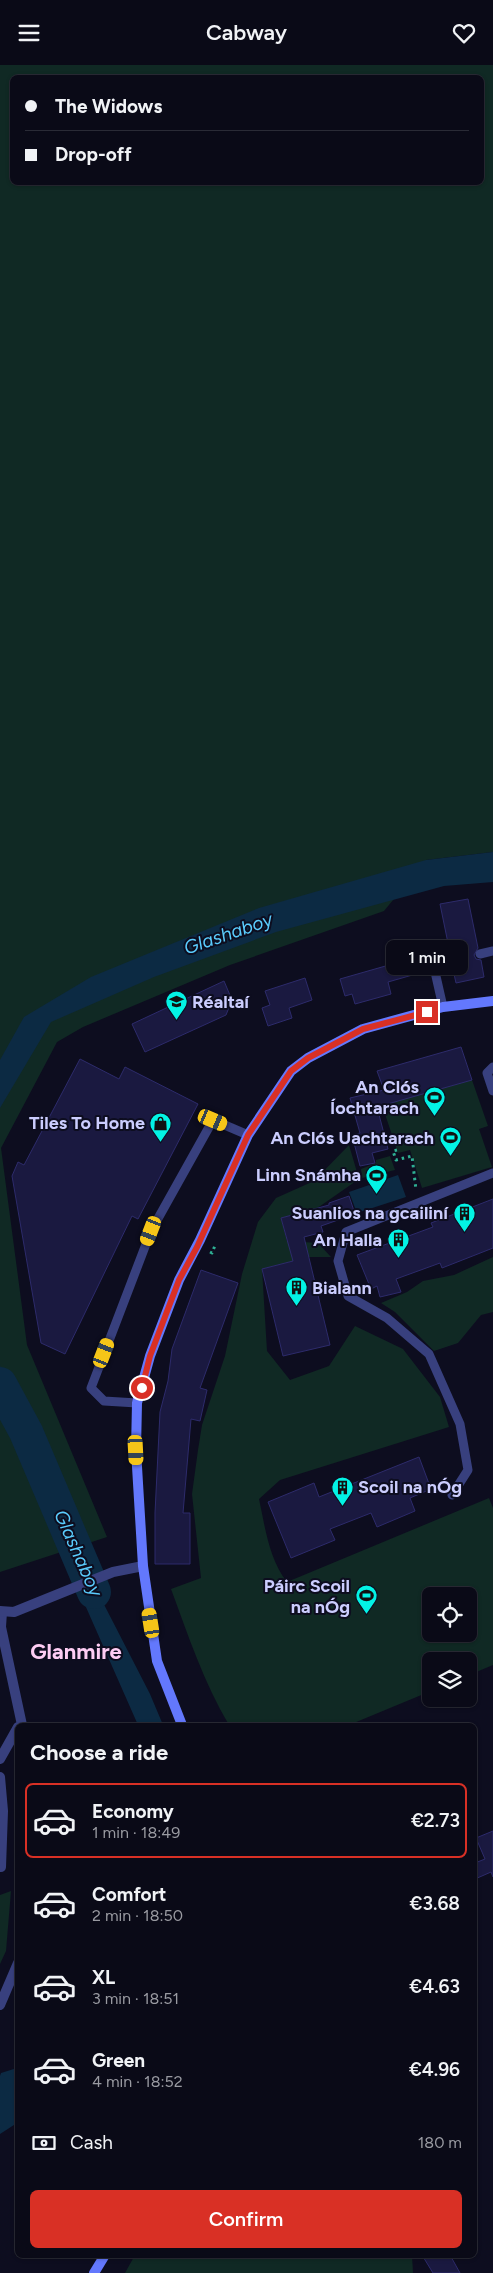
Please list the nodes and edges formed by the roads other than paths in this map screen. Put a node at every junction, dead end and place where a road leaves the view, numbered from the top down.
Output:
1 (493, 951) edge
2 (480, 954) dead end
3 (451, 959) dead end
4 (493, 1001) edge
5 (443, 1007) junction
6 (493, 1067) edge
7 (493, 1091) edge
8 (248, 1135) junction
9 (493, 1173) edge
10 (137, 1403) junction
11 (452, 1495) dead end
12 (143, 1566) junction
13 (1, 1611) edge
14 (20, 1723) edge
15 (181, 1723) edge
16 (15, 1734) edge
17 (0, 1759) edge
18 (0, 1777) edge
19 (1, 1867) dead end
20 (15, 1970) edge
21 (0, 2005) edge
22 (103, 2258) edge
23 (94, 2273) edge

1 - 2 lane
3 - 5 lane
4 - 5 main road
5 - 8 main road
6 - 7 lane
8 - 10 main road
8 - 10 lane
9 - 11 lane
10 - 12 main road
12 - 13 street
12 - 15 main road
13 - 14 street
16 - 17 street
18 - 19 street
20 - 21 street
22 - 23 main road

